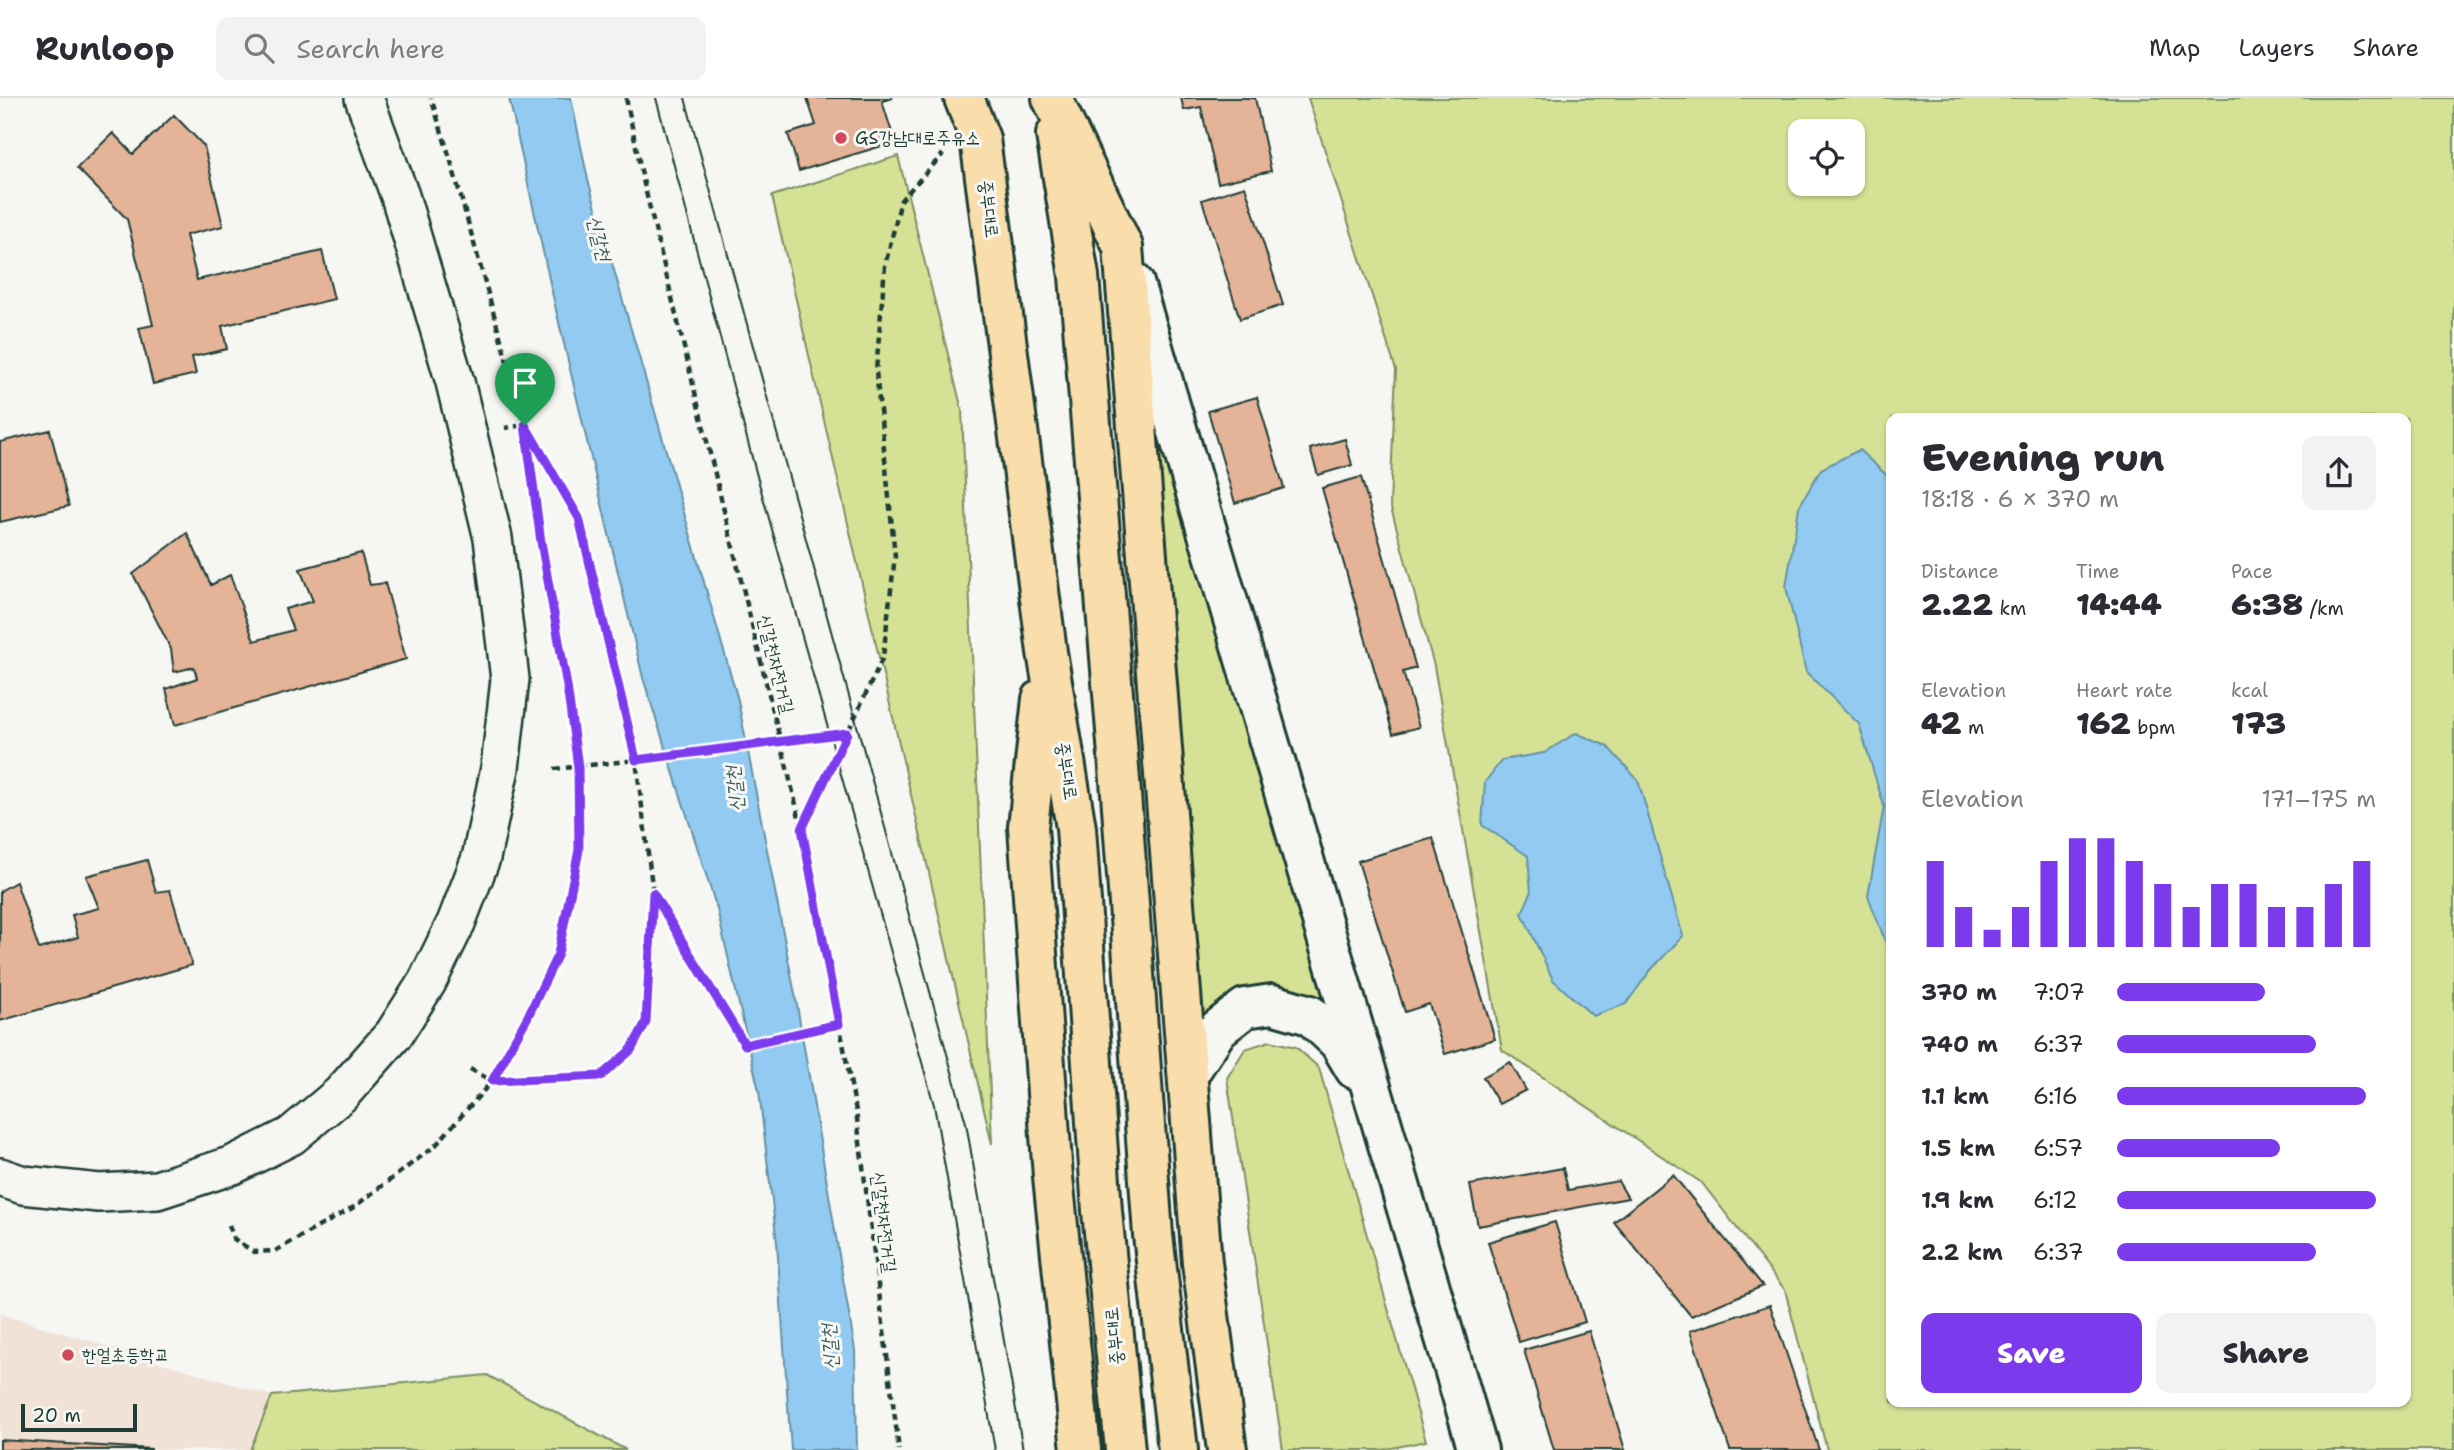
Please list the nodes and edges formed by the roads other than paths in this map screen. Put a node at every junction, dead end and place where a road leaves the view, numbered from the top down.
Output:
1 (364, 98) edge
2 (964, 98) edge
3 (1051, 98) edge
4 (1124, 247) junction
5 (1047, 652) junction
6 (1189, 1073) junction
7 (1373, 1097) junction
8 (0, 1177) edge
9 (1081, 1450) edge
10 (1125, 1450) edge
11 (1178, 1450) edge
12 (1227, 1450) edge
13 (1478, 1450) edge

1 - 8 street
2 - 5 main road, 중부대로
3 - 4 main road
3 - 11 main road
4 - 6 main road
4 - 7 street
5 - 9 main road
5 - 10 main road, 중부대로
6 - 7 street
6 - 12 main road
7 - 13 street

